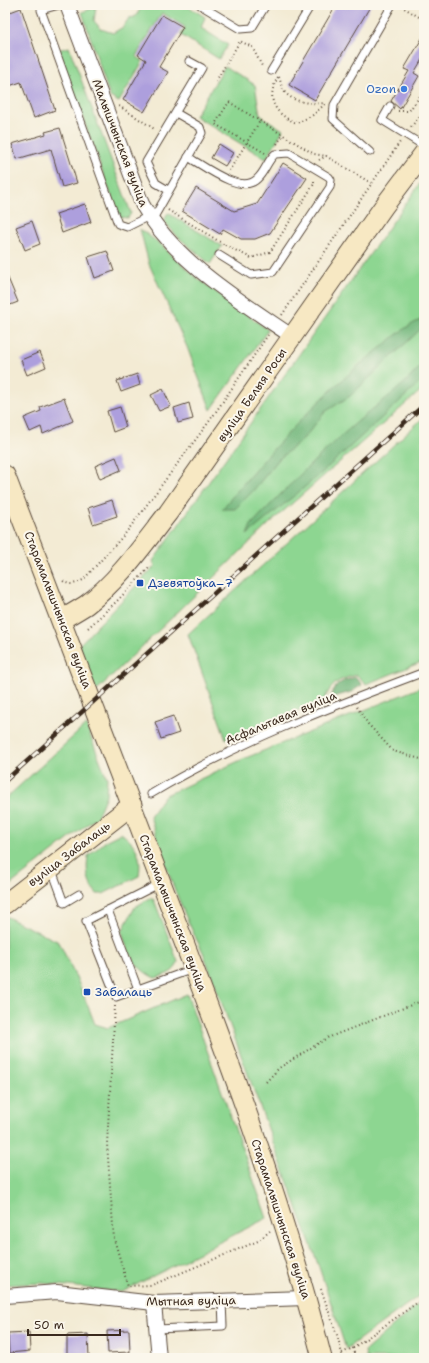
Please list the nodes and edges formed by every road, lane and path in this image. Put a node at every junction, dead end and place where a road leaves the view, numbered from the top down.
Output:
1 (59, 5) edge
2 (68, 5) edge
3 (200, 5) edge
4 (266, 5) edge
5 (311, 5) edge
6 (392, 5) edge
7 (400, 5) edge
8 (424, 20) edge
9 (189, 61) dead end
10 (271, 71) junction
11 (279, 76) junction
12 (216, 81) dead end
13 (424, 91) edge
14 (116, 105) dead end
15 (390, 106) joint
16 (424, 111) edge
17 (176, 113) junction
18 (260, 121) junction
19 (163, 134) junction
20 (283, 135) junction
21 (406, 135) junction
22 (246, 142) junction
23 (424, 146) edge
24 (275, 148) dead end
25 (370, 152) dead end
26 (424, 153) edge
27 (270, 155) dead end
28 (326, 156) junction
29 (188, 157) junction
30 (313, 166) junction
31 (228, 172) dead end
32 (314, 177) dead end
33 (371, 183) junction
34 (168, 190) junction
35 (160, 205) junction
36 (150, 219) junction
37 (225, 245) junction
38 (219, 255) joint
39 (275, 325) junction
40 (293, 337) junction
41 (5, 475) edge
42 (149, 568) dead end
43 (61, 579) dead end
44 (62, 619) junction
45 (88, 628) dead end
46 (424, 672) edge
47 (352, 699) junction
48 (424, 760) edge
49 (151, 794) dead end
50 (132, 805) junction
51 (51, 868) junction
52 (161, 883) junction
53 (79, 894) dead end
54 (5, 904) edge
55 (108, 910) junction
56 (194, 969) junction
57 (138, 990) junction
58 (116, 997) junction
59 (424, 1000) edge
60 (266, 1082) dead end
61 (284, 1220) junction
62 (5, 1296) edge
63 (306, 1298) junction
64 (424, 1298) edge
65 (222, 1301) junction
66 (154, 1303) junction
67 (157, 1329) junction
68 (338, 1338) dead end
69 (354, 1348) junction
70 (342, 1353) junction
71 (159, 1358) edge
72 (322, 1358) edge
73 (343, 1358) edge
74 (355, 1358) edge

1 - 36 lane
2 - 36 street, Малышчынская вуліца
3 - 4 lane
5 - 10 lane
6 - 25 lane
7 - 8 path
9 - 17 lane
10 - 11 path
10 - 12 path
11 - 11 path
13 - 15 path
14 - 19 path
15 - 21 lane
16 - 21 path
17 - 19 lane
17 - 29 lane
18 - 20 path
18 - 22 path
18 - 22 path
19 - 34 lane
20 - 24 path
20 - 28 path
21 - 23 lane
21 - 33 path
22 - 27 path
22 - 31 path
26 - 40 main road, вуліца Белыя Росы
28 - 30 path
28 - 33 path
29 - 30 lane
29 - 34 lane
30 - 38 lane
32 - 37 path
33 - 39 path
34 - 35 lane
35 - 36 lane
35 - 37 path
36 - 39 street, Малышчынская вуліца
37 - 38 path
39 - 40 street, Малышчынская вуліца
39 - 43 path
40 - 44 main road, вуліца Белыя Росы
41 - 44 main road, Старамалышчынская вуліца
42 - 45 path
44 - 50 main road, Старамалышчынская вуліца
46 - 47 lane, Асфальтавая вуліца
47 - 48 path
47 - 49 lane, Асфальтавая вуліца
50 - 51 main road, вуліца Забалаць
50 - 52 main road, Старамалышчынская вуліца
51 - 53 lane
51 - 54 main road, вуліца Забалаць
52 - 55 lane
52 - 56 main road, Старамалышчынская вуліца
55 - 57 lane
55 - 58 lane
56 - 57 lane
56 - 61 main road, Старамалышчынская вуліца
57 - 58 lane
58 - 61 path
59 - 60 path
61 - 63 main road, Старамалышчынская вуліца
62 - 66 street, Мытная вуліца
63 - 65 street, Мытная вуліца
63 - 72 main road, Старамалышчынская вуліца
64 - 69 path
65 - 66 street, Мытная вуліца
65 - 67 lane
66 - 67 street
67 - 71 street
68 - 70 path
69 - 70 path
69 - 74 path
70 - 73 path

